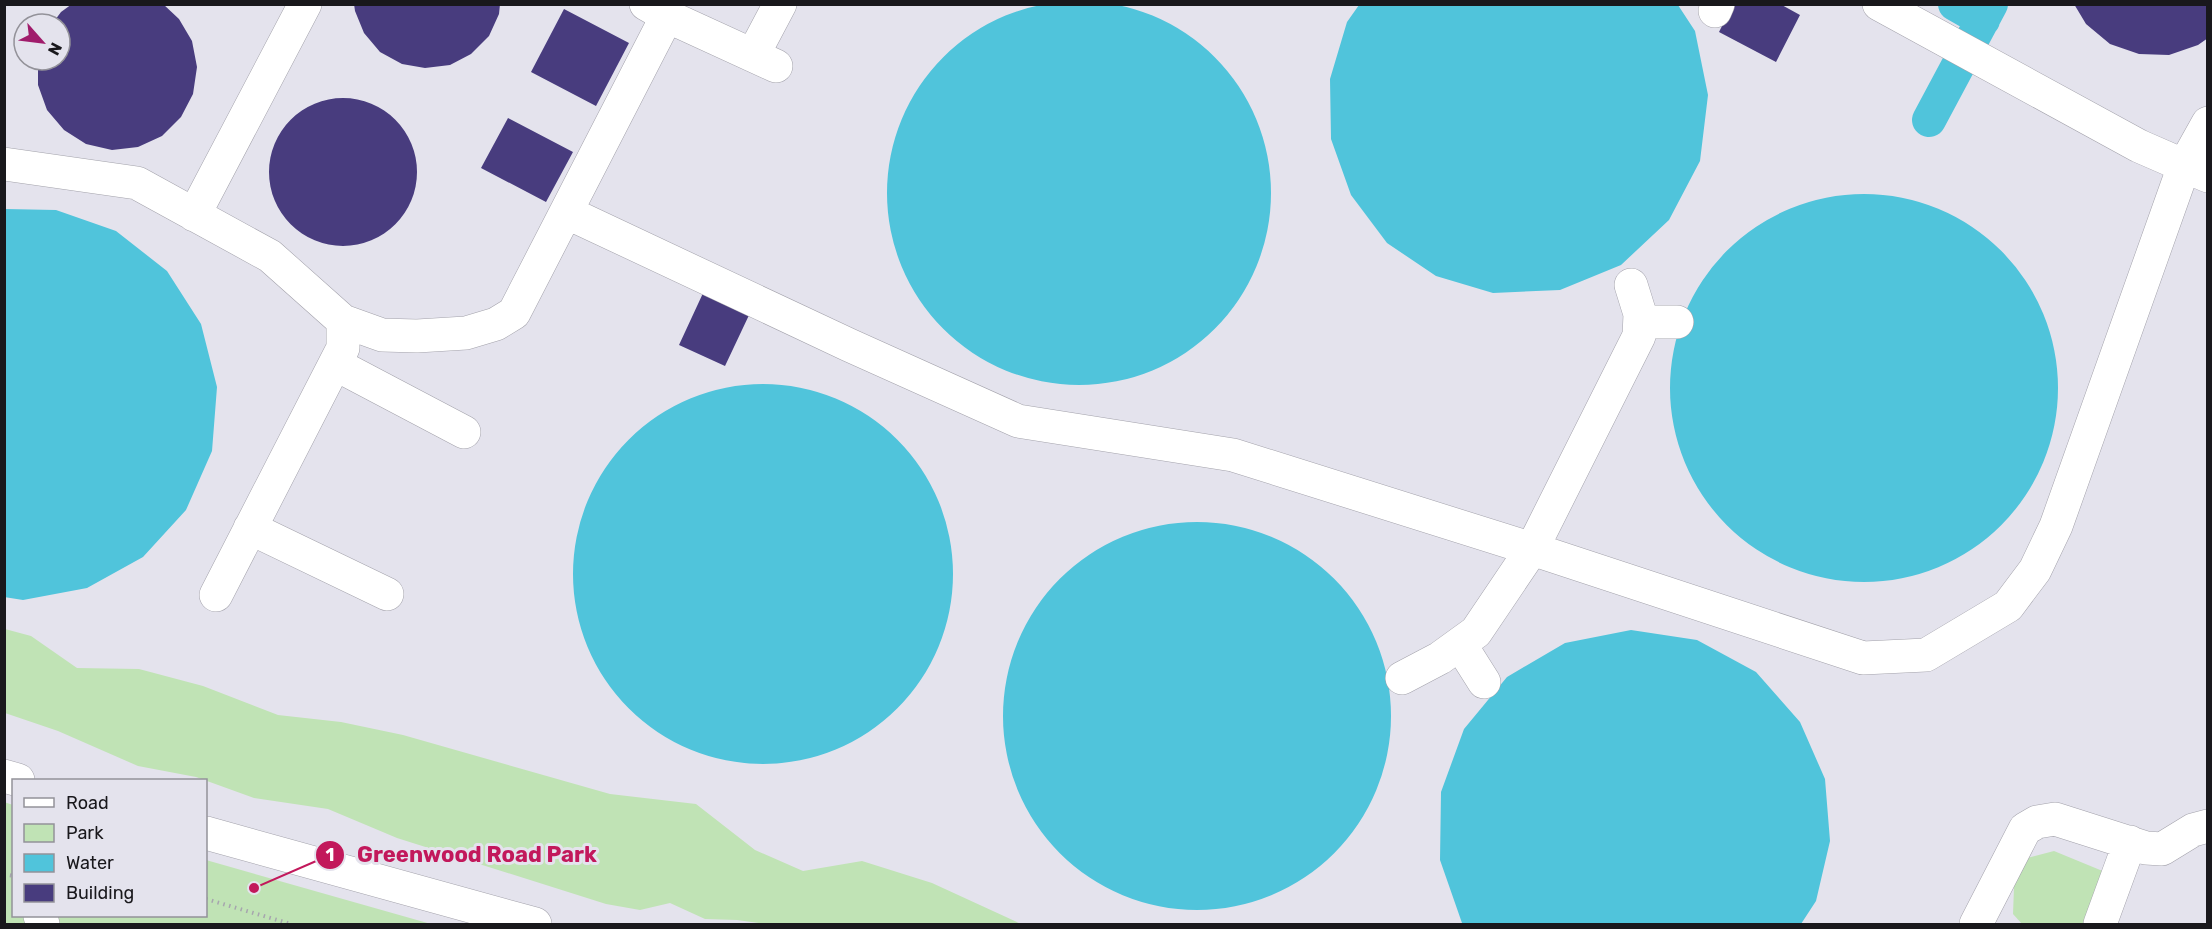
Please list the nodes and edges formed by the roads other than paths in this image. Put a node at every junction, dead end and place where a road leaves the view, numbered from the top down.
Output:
1 (305, 4) edge
2 (780, 4) edge
3 (1879, 4) edge
4 (657, 10) edge
5 (2208, 123) edge
6 (4, 164) edge
7 (2196, 171) edge
8 (566, 212) junction
9 (194, 215) junction
10 (1630, 285) dead end
11 (343, 321) junction
12 (1640, 322) junction
13 (1677, 322) dead end
14 (335, 364) junction
15 (464, 432) dead end
16 (250, 528) junction
17 (1532, 549) junction
18 (387, 594) dead end
19 (216, 595) dead end
20 (1460, 644) junction
21 (1402, 678) dead end
22 (1484, 682) dead end
23 (2208, 826) edge
24 (207, 833) edge
25 (2130, 842) junction
26 (535, 924) edge
27 (1976, 924) edge
28 (2100, 924) edge

1 - 9 street
2 - 4 street
3 - 7 street
4 - 8 street
5 - 7 street
6 - 9 street
7 - 17 street
8 - 11 street
8 - 17 street
9 - 11 street
10 - 12 street
11 - 14 street
12 - 13 street
12 - 17 street
14 - 15 street
14 - 16 street
16 - 18 street
16 - 19 street
17 - 20 street
20 - 21 street
20 - 22 street
23 - 25 street
24 - 26 street
25 - 27 street
25 - 28 street

